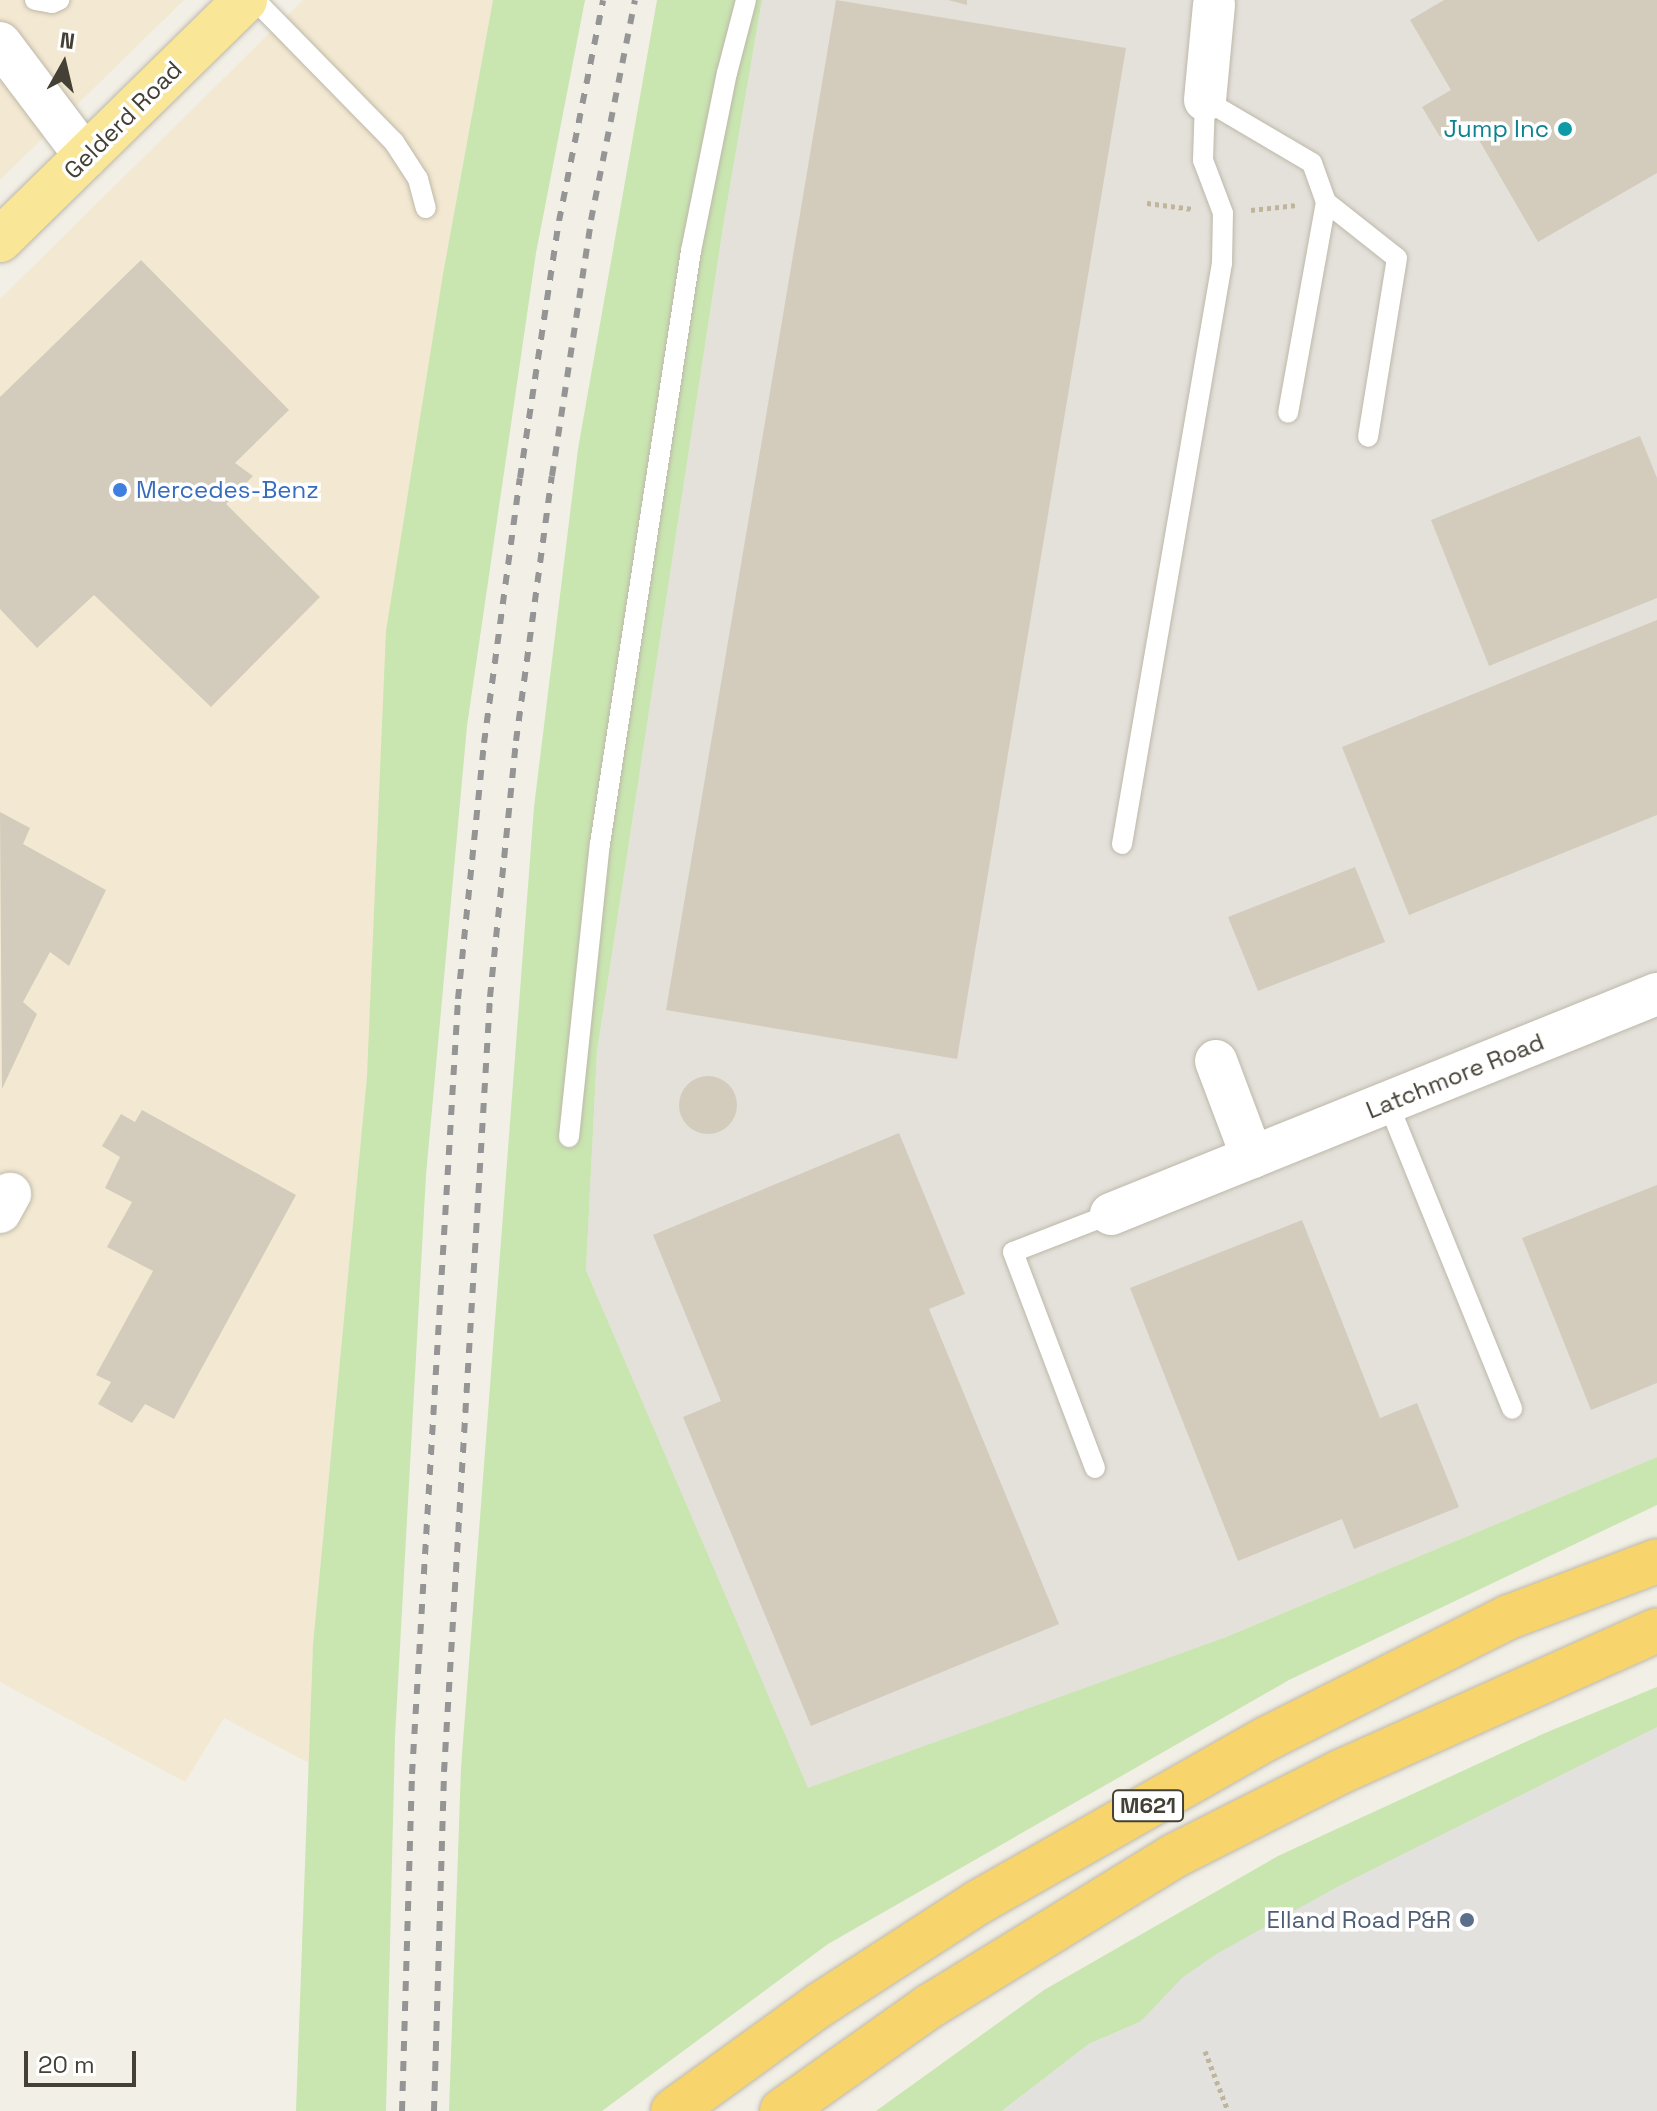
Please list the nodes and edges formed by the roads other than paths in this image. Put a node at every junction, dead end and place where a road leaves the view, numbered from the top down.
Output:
1 (35, 0) edge
2 (59, 0) edge
3 (245, 0) edge
4 (255, 0) edge
5 (746, 0) edge
6 (1212, 1) edge
7 (0, 43) edge
8 (1205, 100) junction
9 (86, 157) junction
10 (1326, 202) junction
11 (426, 208) dead end
12 (0, 240) edge
13 (1288, 413) dead end
14 (1368, 437) dead end
15 (1122, 844) dead end
16 (1657, 994) edge
17 (1216, 1061) dead end
18 (1388, 1103) junction
19 (569, 1137) dead end
20 (1252, 1157) junction
21 (1111, 1214) joint
22 (1512, 1409) dead end
23 (1095, 1468) dead end
24 (1657, 1561) edge
25 (1657, 1630) edge
26 (673, 2111) edge
27 (782, 2111) edge

1 - 2 lane
3 - 9 main road, Gelderd Road
4 - 11 lane
5 - 19 lane
6 - 8 street
7 - 9 street
8 - 10 lane
8 - 15 lane
9 - 12 main road, Gelderd Road
10 - 13 lane
10 - 14 lane
16 - 18 street, Latchmore Road
17 - 20 street
18 - 20 street, Latchmore Road
18 - 22 lane
20 - 21 street, Latchmore Road
21 - 23 lane
24 - 26 highway, M621
25 - 27 highway, M621

